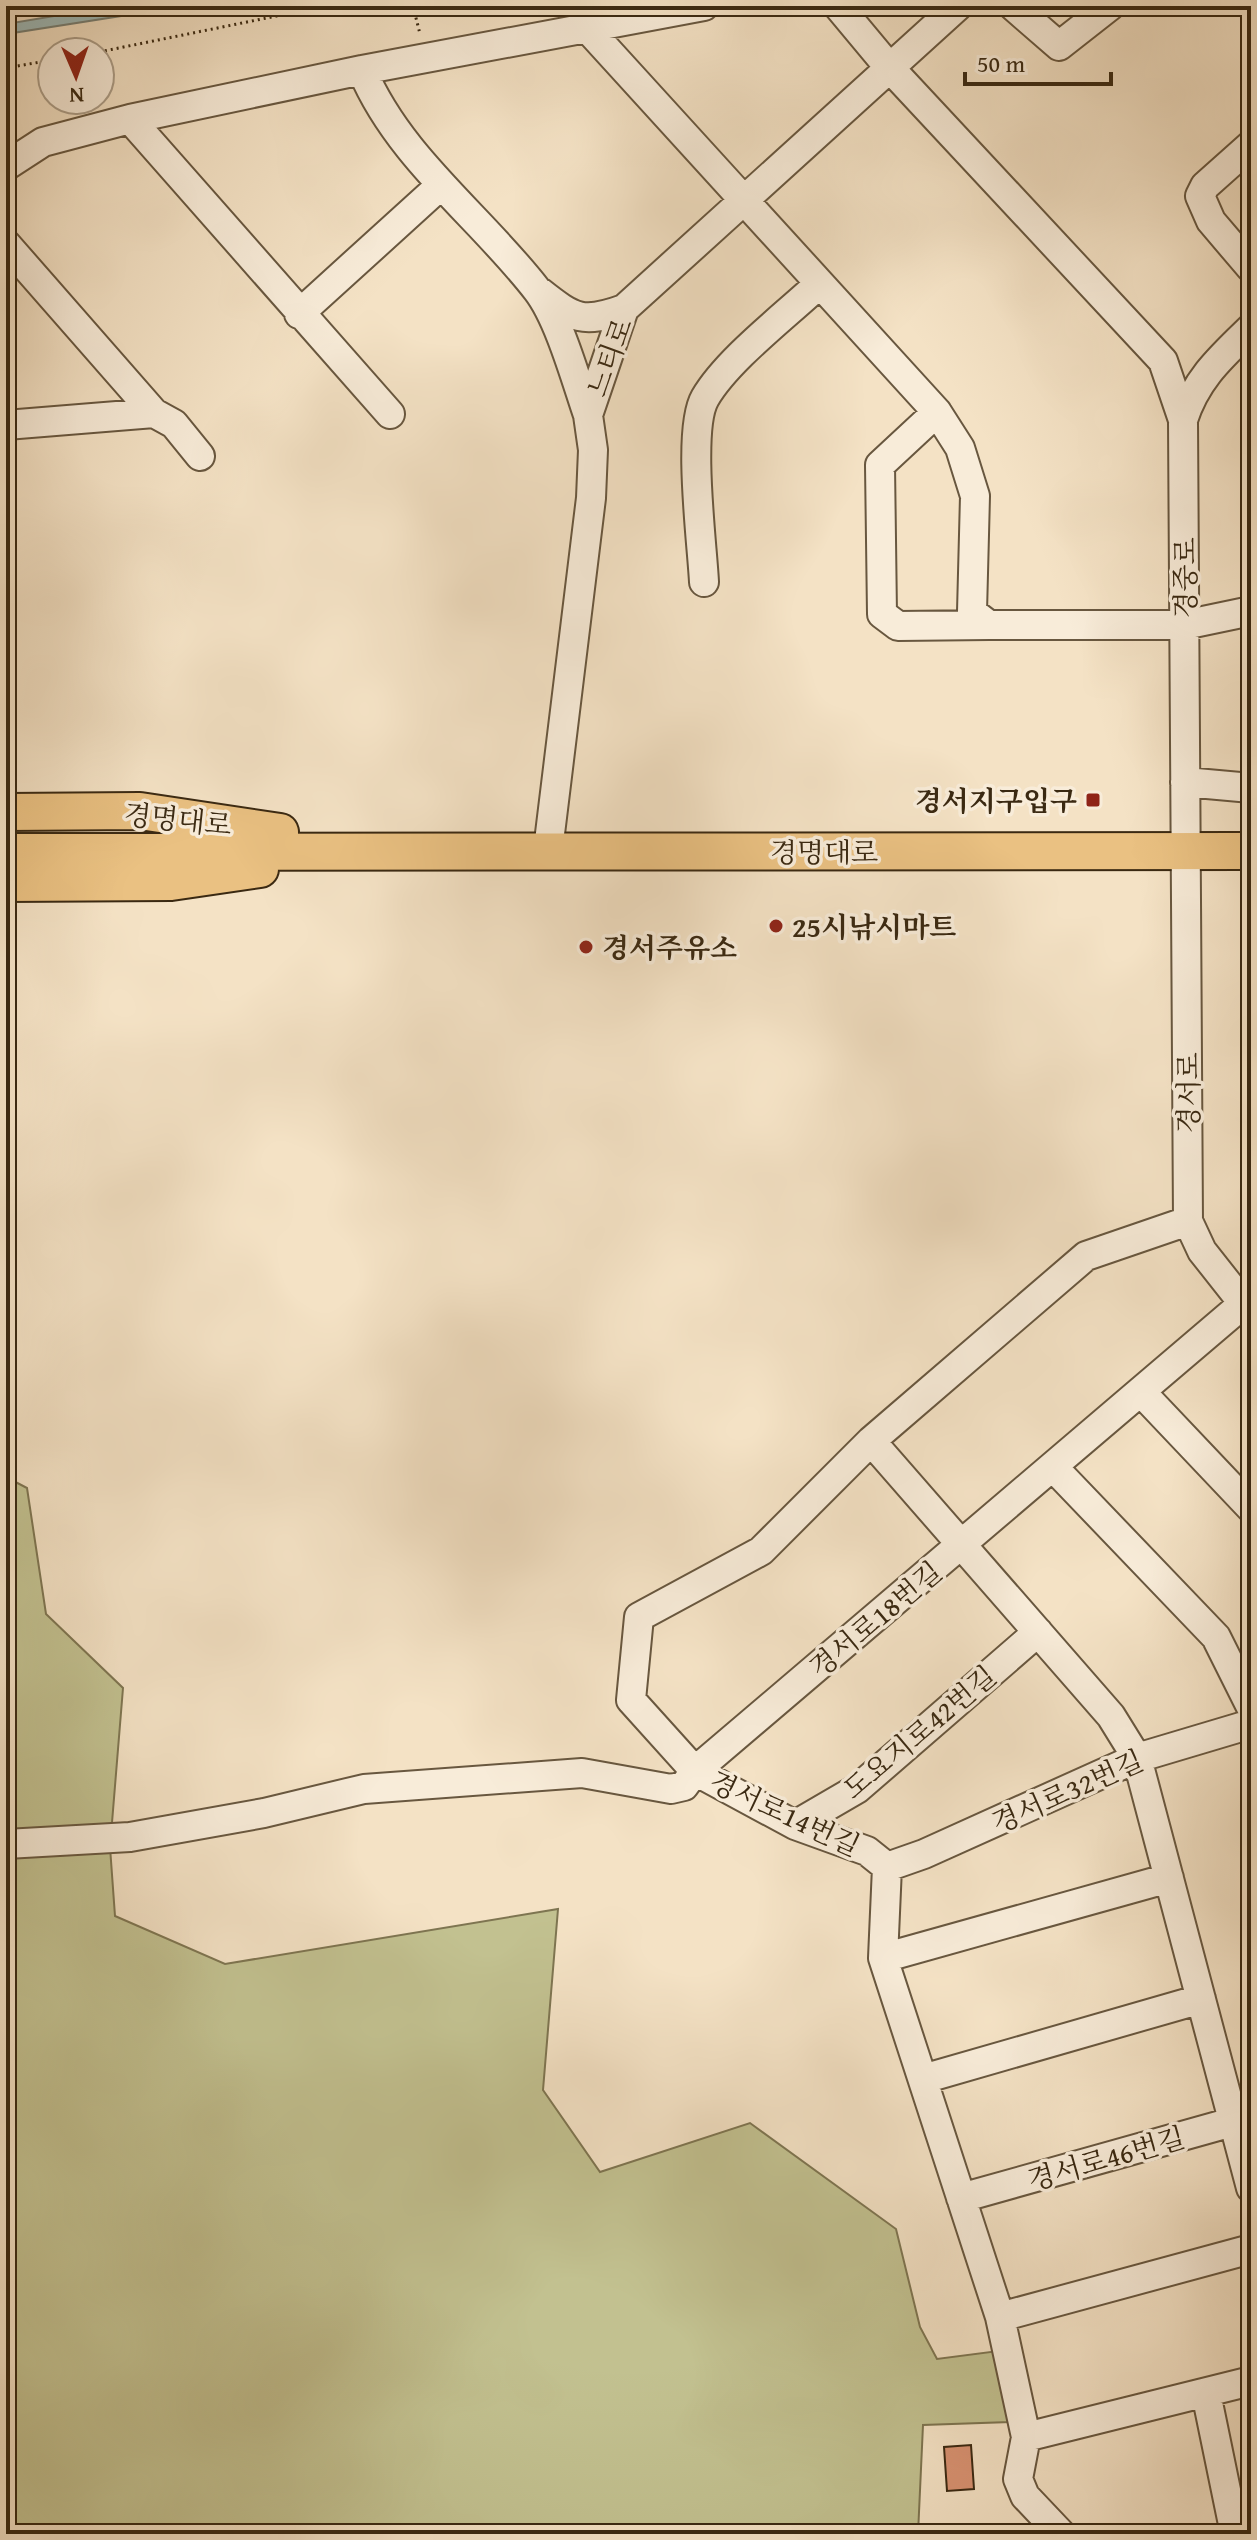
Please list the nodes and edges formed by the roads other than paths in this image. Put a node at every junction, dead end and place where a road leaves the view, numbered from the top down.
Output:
1 (704, 6) edge
2 (838, 6) edge
3 (958, 6) edge
4 (1013, 6) edge
5 (1110, 6) edge
6 (588, 29) junction
7 (888, 66) junction
8 (362, 70) junction
9 (130, 119) junction
10 (1251, 145) edge
11 (6, 166) edge
12 (441, 185) junction
13 (743, 201) junction
14 (6, 244) edge
15 (1251, 268) edge
16 (818, 285) junction
17 (539, 292) junction
18 (624, 309) junction
19 (299, 314) junction
20 (1251, 328) edge
21 (937, 412) junction
22 (154, 413) junction
23 (390, 414) dead end
24 (588, 415) junction
25 (1183, 420) junction
26 (6, 425) edge
27 (200, 456) dead end
28 (704, 582) dead end
29 (1251, 611) edge
30 (989, 625) junction
31 (1184, 625) junction
32 (1185, 782) junction
33 (1251, 788) edge
34 (6, 812) edge
35 (397, 849) junction
36 (548, 850) junction
37 (1251, 851) edge
38 (6, 852) edge
39 (1185, 852) junction
40 (6, 883) edge
41 (1188, 1221) junction
42 (1247, 1309) edge
43 (1142, 1393) junction
44 (871, 1441) junction
45 (1054, 1468) junction
46 (1251, 1508) edge
47 (962, 1545) junction
48 (1038, 1632) junction
49 (1251, 1707) edge
50 (1251, 1724) edge
51 (1137, 1758) junction
52 (695, 1771) junction
53 (795, 1825) junction
54 (6, 1844) edge
55 (887, 1867) junction
56 (1169, 1878) junction
57 (883, 1958) junction
58 (1201, 1999) junction
59 (923, 2079) junction
60 (1242, 2120) edge
61 (1251, 2188) edge
62 (961, 2198) junction
63 (1251, 2249) edge
64 (1000, 2317) junction
65 (1251, 2381) edge
66 (1206, 2393) junction
67 (1026, 2437) junction
68 (1061, 2534) edge
69 (1235, 2534) edge

1 - 6 street
2 - 7 street
3 - 7 street, 느티로
4 - 5 street
6 - 8 street
6 - 13 street
7 - 13 street, 느티로
7 - 25 street
8 - 9 street
8 - 12 street
9 - 11 street
9 - 19 street
10 - 15 street
12 - 17 street
12 - 19 street
13 - 16 street
13 - 18 street, 느티로
14 - 22 street
16 - 21 street
16 - 28 street
17 - 18 street
17 - 24 street
18 - 24 street, 느티로
19 - 23 street
20 - 25 street, 경중로
21 - 30 street
21 - 30 street
22 - 26 street
22 - 27 street
24 - 36 street, 느티로
25 - 31 street, 경중로
29 - 31 street
30 - 31 street
31 - 32 street, 경중로
32 - 33 street
32 - 39 street, 경중로
34 - 35 main road, 경명대로
35 - 36 main road, 경명대로
35 - 38 main road, 경명대로
35 - 40 main road, 경명대로
36 - 39 main road, 경명대로
37 - 39 main road, 경명대로
39 - 41 street, 경서로
41 - 42 street, 경서로
41 - 44 street, 경서로14번길
42 - 43 street, 경서로18번길
43 - 45 street, 경서로18번길
43 - 46 street
44 - 47 street
44 - 52 street, 경서로14번길
45 - 47 street, 경서로18번길
45 - 49 street
47 - 48 street
47 - 52 street, 경서로18번길
48 - 51 street
48 - 53 street, 도요지로42번길
50 - 51 street, 경서로32번길
51 - 55 street, 경서로32번길
51 - 56 street
52 - 53 street, 경서로14번길
52 - 54 street, 경서로18번길
53 - 55 street, 경서로14번길
55 - 57 street, 경서로14번길
56 - 57 street
56 - 58 street
57 - 59 street, 경서로14번길
58 - 59 street
58 - 60 street
59 - 62 street, 경서로14번길
60 - 61 street
60 - 62 street, 경서로46번길
62 - 64 street, 경서로14번길
63 - 64 street
64 - 67 street, 경서로14번길
65 - 66 street
66 - 67 street
66 - 69 street
67 - 68 street, 경서로14번길

